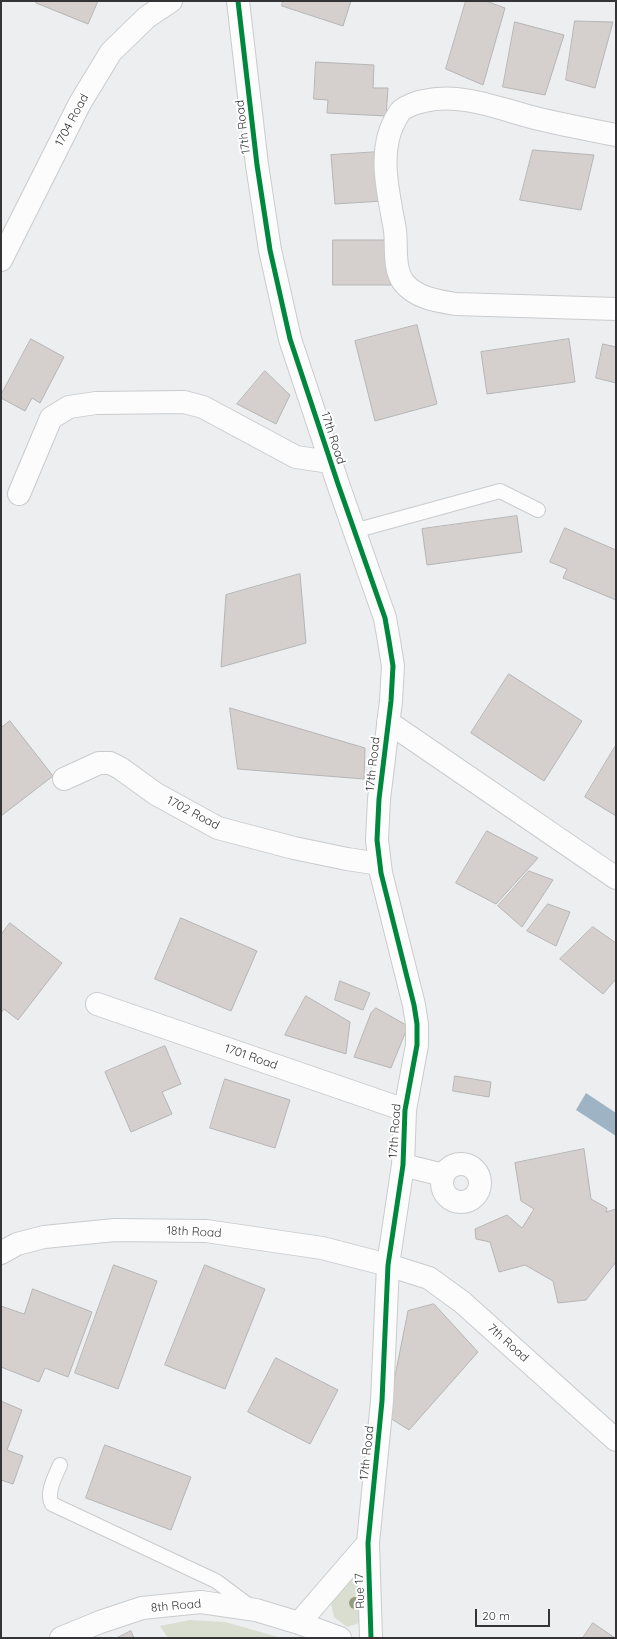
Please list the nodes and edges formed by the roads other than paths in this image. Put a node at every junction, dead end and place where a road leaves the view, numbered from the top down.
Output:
1 (171, 1) edge
2 (238, 1) edge
3 (616, 135) edge
4 (1, 260) edge
5 (616, 309) edge
6 (330, 462) junction
7 (19, 494) dead end
8 (538, 510) dead end
9 (354, 531) junction
10 (388, 722) junction
11 (64, 779) dead end
12 (380, 864) junction
13 (616, 878) edge
14 (97, 1004) dead end
15 (405, 1110) junction
16 (403, 1165) junction
17 (443, 1175) dead end
18 (1, 1253) edge
19 (388, 1265) junction
20 (616, 1440) edge
21 (60, 1465) dead end
22 (368, 1543) junction
23 (256, 1610) junction
24 (299, 1623) junction
25 (61, 1638) edge
26 (340, 1638) edge
27 (371, 1638) edge

1 - 4 street, 1704 Road
2 - 6 street, 17th Road
3 - 5 street
6 - 7 street
6 - 9 street, 17th Road
8 - 9 lane
9 - 10 street, 17th Road
10 - 12 street, 17th Road
10 - 13 street
11 - 12 street, 1702 Road
12 - 15 street, 17th Road
14 - 15 street, 1701 Road
15 - 16 street, 17th Road
16 - 17 street
16 - 19 street, 17th Road
18 - 19 street, 18th Road
19 - 20 street, 7th Road
19 - 22 street, 17th Road
21 - 23 lane
22 - 24 street, Rue 17
22 - 27 street, Rue 17
23 - 24 street, 8th Road
23 - 25 street, 8th Road
24 - 26 street, 8th Road

